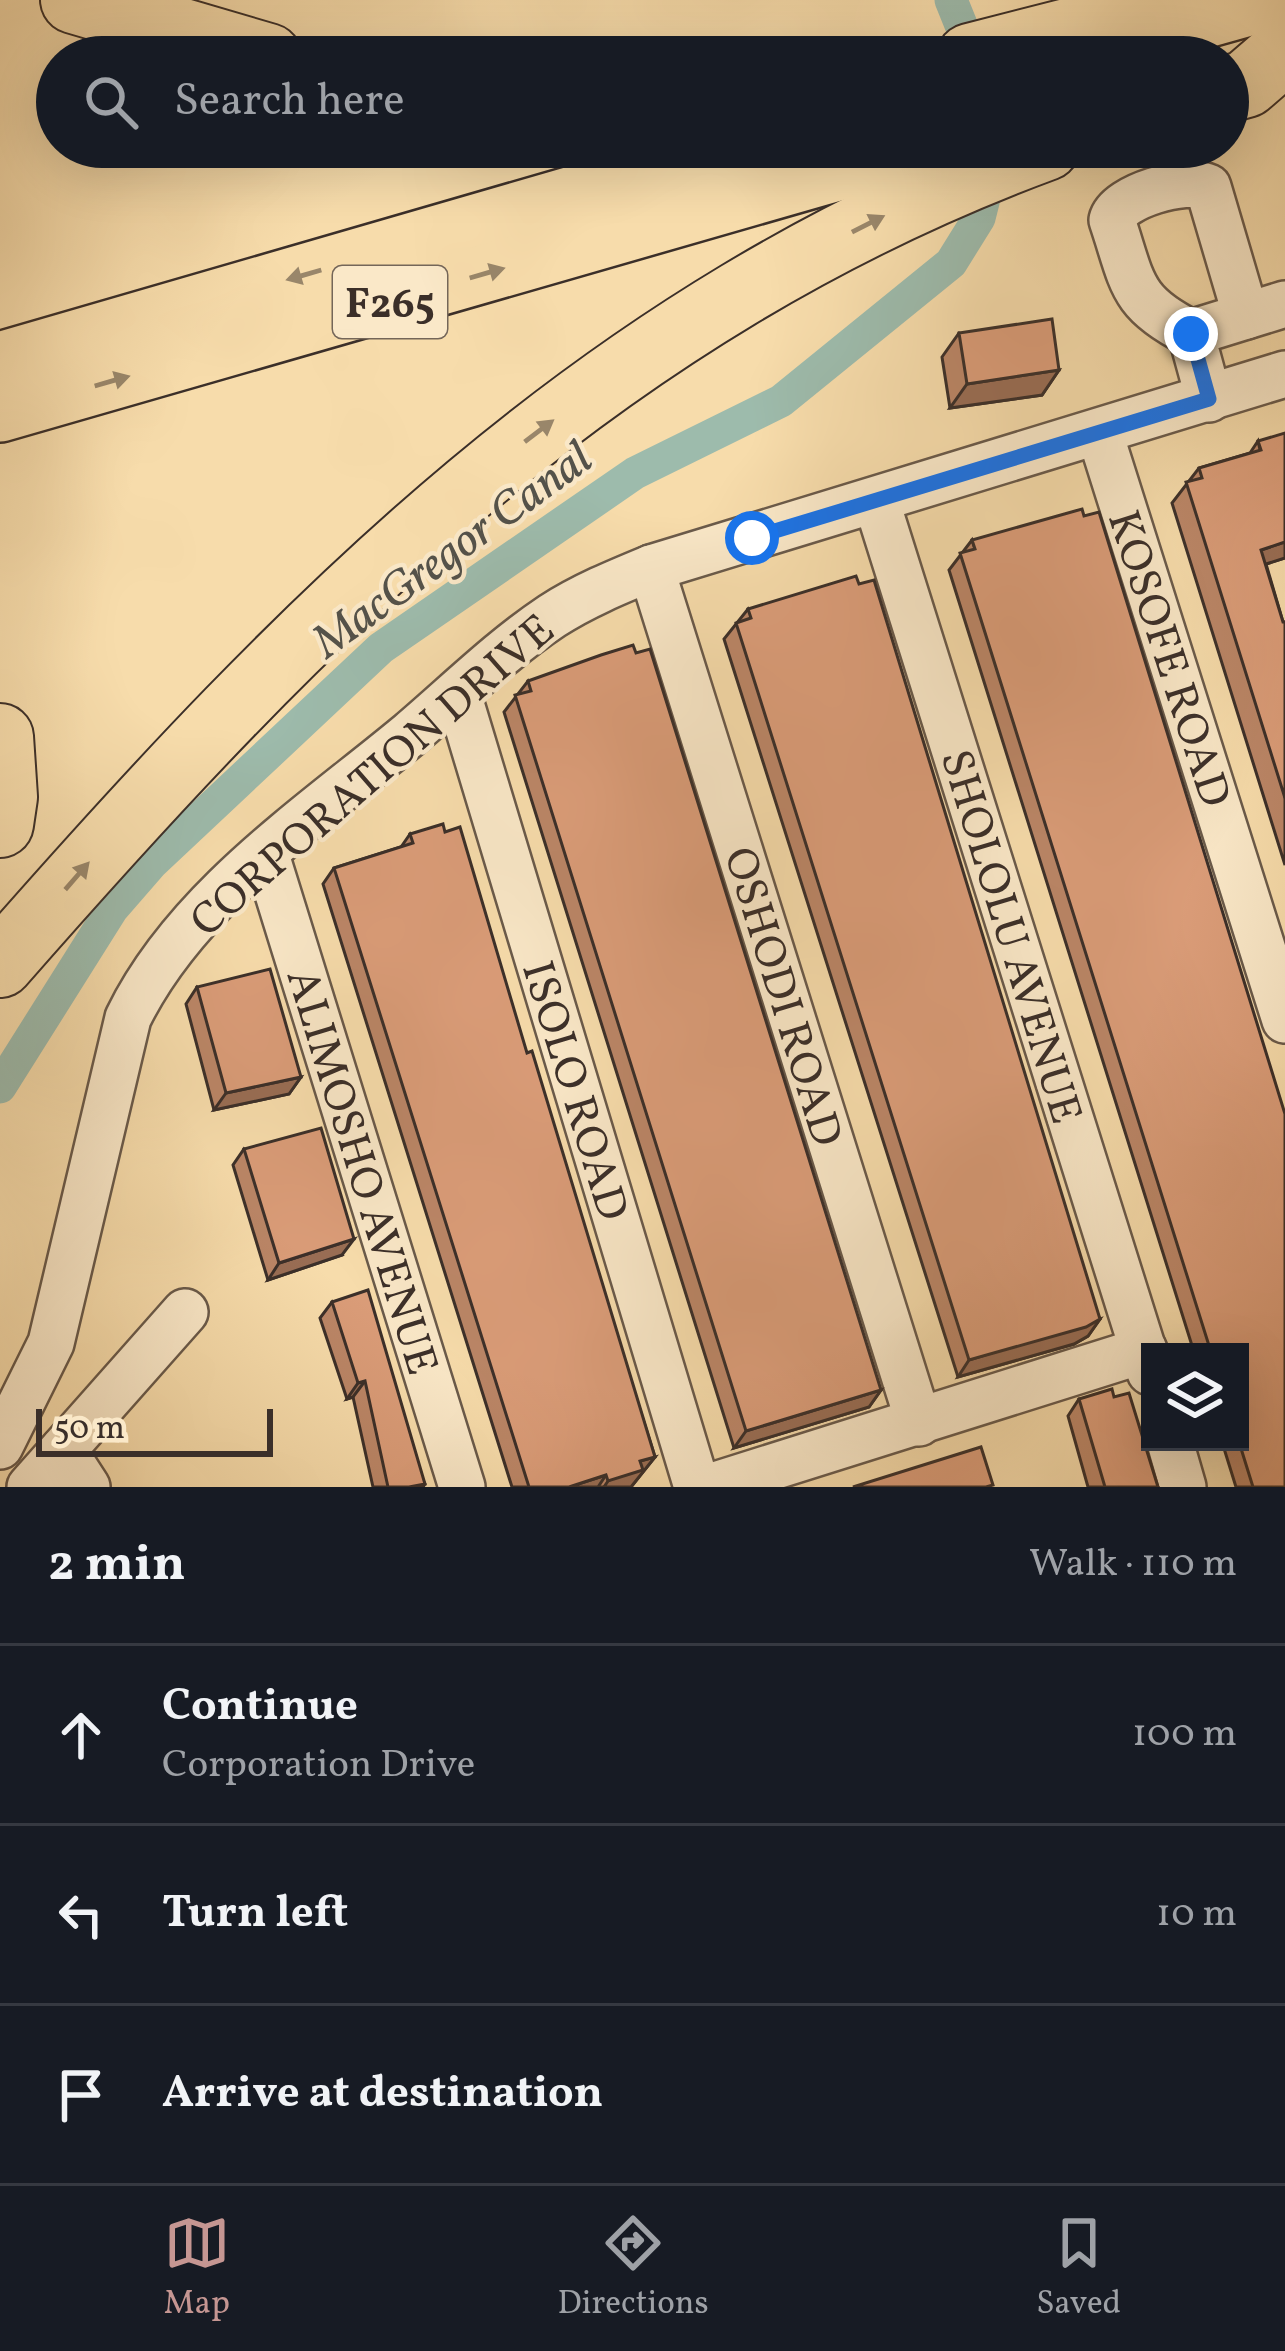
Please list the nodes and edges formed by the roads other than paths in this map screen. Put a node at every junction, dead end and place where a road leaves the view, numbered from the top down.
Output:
1 (74, 0) edge
2 (1192, 0) edge
3 (1267, 29) edge
4 (197, 36) edge
5 (1092, 36) edge
6 (1187, 36) edge
7 (1249, 76) edge
8 (666, 168) edge
9 (927, 170) edge
10 (1266, 310) edge
11 (1191, 334) junction
12 (0, 361) edge
13 (1285, 374) edge
14 (1209, 399) junction
15 (0, 413) edge
16 (1100, 434) junction
17 (876, 500) junction
18 (651, 568) junction
19 (458, 694) junction
20 (0, 737) edge
21 (0, 824) edge
22 (266, 855) junction
23 (0, 964) edge
24 (1285, 1020) edge
25 (185, 1312) dead end
26 (1141, 1343) edge
27 (1141, 1363) edge
28 (919, 1423) junction
29 (0, 1446) edge
30 (1173, 1451) edge
31 (75, 1469) edge
32 (30, 1487) edge
33 (461, 1487) edge
34 (697, 1487) edge
35 (710, 1487) edge
36 (1183, 1487) edge

1 - 4 highway
2 - 5 highway
3 - 6 main road
3 - 7 highway
8 -> 12 main road
15 -> 9 main road, F265
23 -> 9 highway
10 - 11 street
10 - 11 street
11 - 14 street
13 - 14 street, CORPORATION DRIVE
14 - 16 street, CORPORATION DRIVE
16 - 17 street, CORPORATION DRIVE
16 - 24 street, KOSOFE ROAD
17 - 18 street, CORPORATION DRIVE
17 - 26 street, SHOLOLU AVENUE
18 - 19 street, CORPORATION DRIVE
18 - 28 street, OSHODI ROAD
19 - 22 street, CORPORATION DRIVE
19 - 34 street, ISOLO ROAD
20 - 21 highway
22 - 29 street, CORPORATION DRIVE
22 - 33 street, ALIMOSHO AVENUE
25 - 31 street
27 - 28 street
28 - 35 street
30 - 36 street
31 - 32 street

